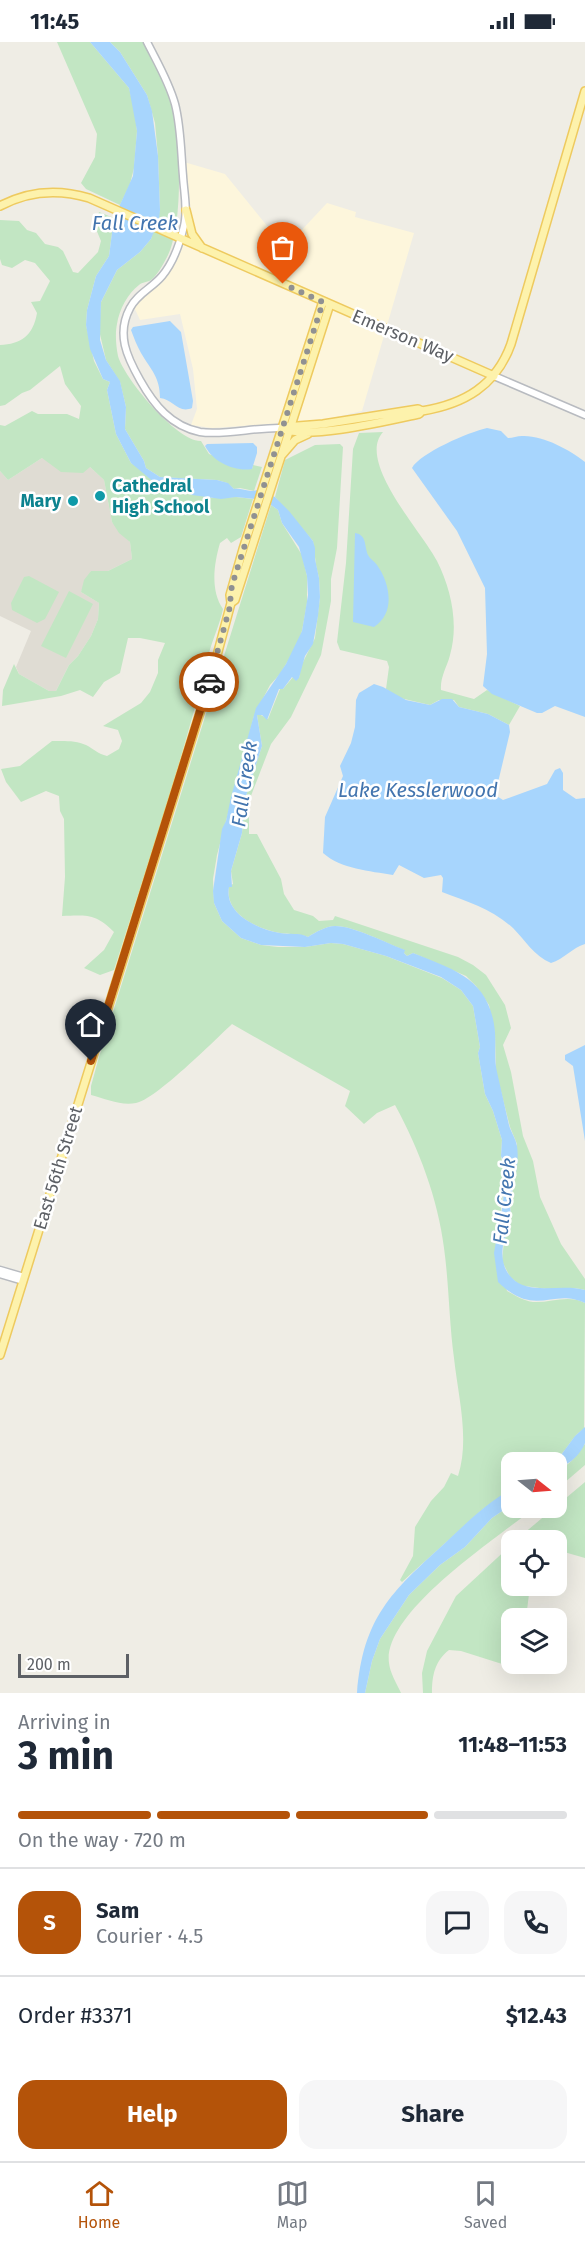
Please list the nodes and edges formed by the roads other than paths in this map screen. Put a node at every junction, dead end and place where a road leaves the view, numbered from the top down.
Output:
1 (147, 42) edge
2 (585, 91) edge
3 (0, 206) edge
4 (186, 210) junction
5 (180, 239) junction
6 (202, 248) junction
7 (326, 303) junction
8 (494, 376) junction
9 (422, 411) junction
10 (585, 415) edge
11 (286, 428) junction
12 (313, 432) junction
13 (280, 456) junction
14 (268, 480) junction
15 (0, 1272) edge
16 (24, 1279) junction
17 (0, 1355) edge

1 - 4 main road
2 - 8 main road
3 - 5 main road, Emerson Way
4 - 5 main road
4 - 6 main road
5 - 6 main road, Emerson Way
5 - 11 main road
6 - 7 main road, Emerson Way
7 - 8 main road, Emerson Way
7 - 11 main road, East 56th Street
8 - 9 main road
8 - 10 main road
9 - 11 main road
9 - 12 main road
11 - 12 main road
11 - 13 main road, East 56th Street
11 - 14 main road, East 56th Street
12 - 13 main road
13 - 14 main road, East 56th Street
14 - 16 main road, East 56th Street
15 - 16 main road
16 - 17 main road, East 56th Street

